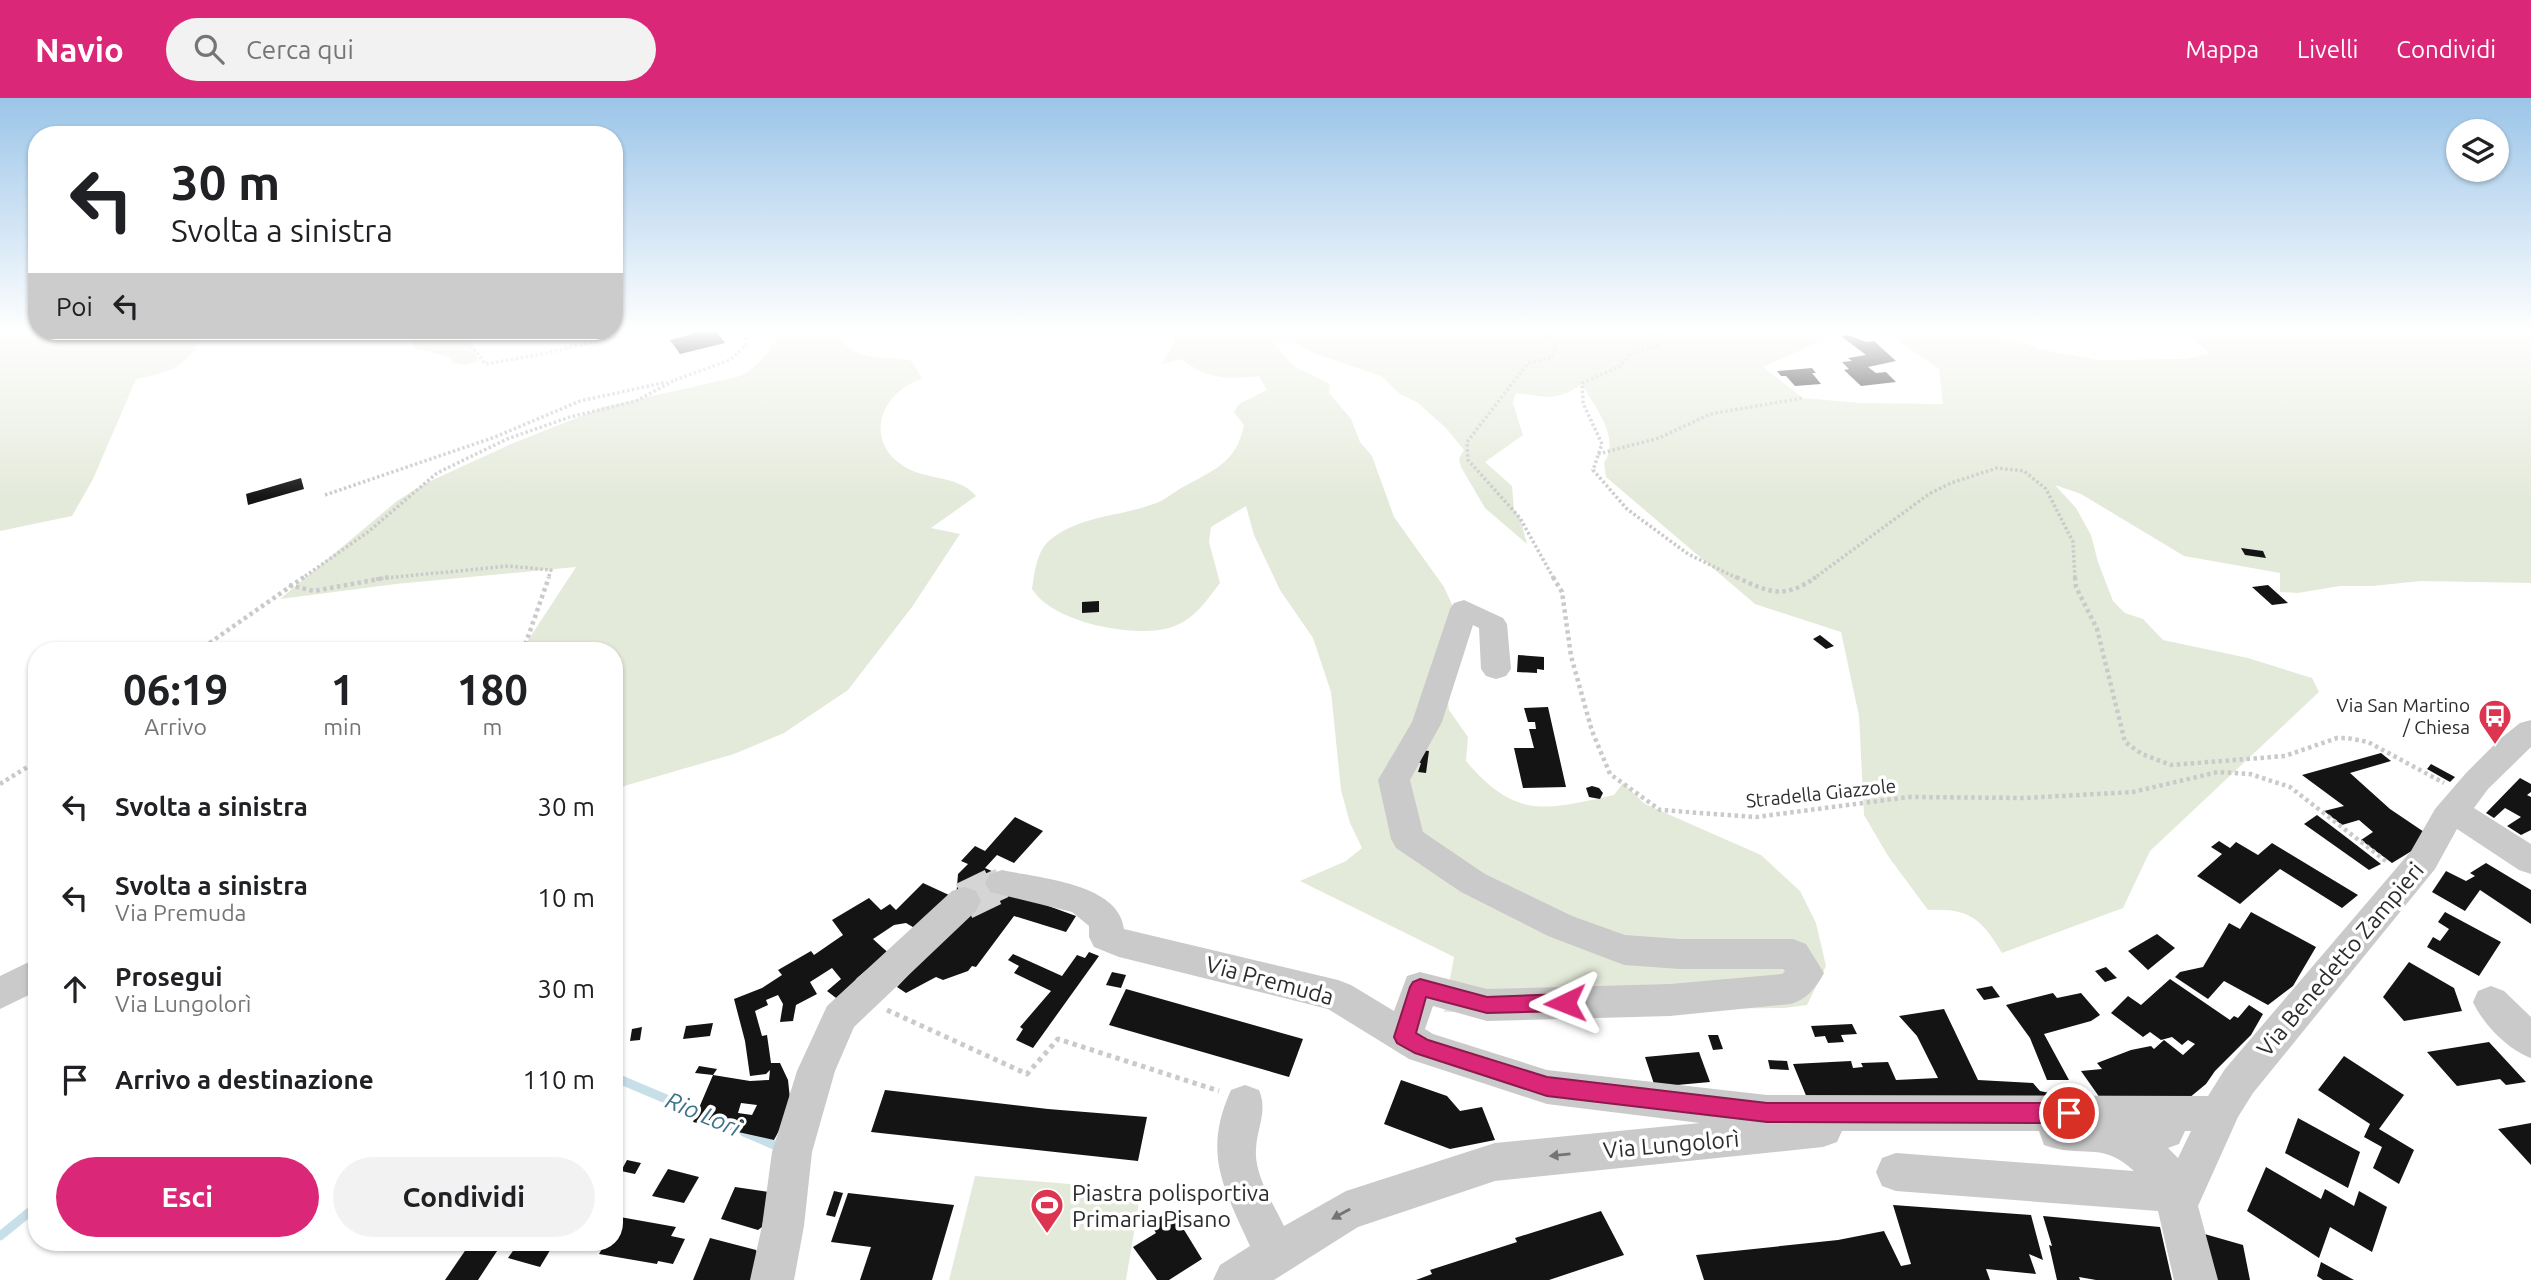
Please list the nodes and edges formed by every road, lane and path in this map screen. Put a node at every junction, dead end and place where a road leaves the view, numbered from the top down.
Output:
1 (643, 387) edge
2 (662, 387) edge
3 (1506, 387) edge
4 (1582, 387) edge
5 (1802, 398) dead end
6 (1597, 454) junction
7 (325, 495) dead end
8 (288, 585) junction
9 (210, 642) edge
10 (526, 642) edge
11 (1496, 669) dead end
12 (2531, 732) edge
13 (28, 767) edge
14 (0, 784) edge
15 (2460, 804) junction
16 (2531, 861) edge
17 (2409, 878) junction
18 (1002, 883) tunnel mouth
19 (964, 901) tunnel mouth
20 (28, 978) edge
21 (0, 994) edge
22 (2491, 1002) dead end
23 (876, 1018) dead end
24 (1404, 1037) junction
25 (2531, 1042) edge
26 (1547, 1087) joint
27 (1245, 1103) joint
28 (2215, 1109) junction
29 (2116, 1135) junction
30 (1896, 1172) dead end
31 (2174, 1199) junction
32 (1275, 1255) junction
33 (772, 1280) edge
34 (1235, 1280) edge
35 (2196, 1280) edge

1 - 7 path
2 - 8 path
3 - 17 path, Stradella Giazzole
4 - 6 path
5 - 6 path
6 - 15 path
8 - 9 path
8 - 10 path
11 - 24 street
12 - 15 street, Via Benedetto Zampieri
13 - 14 path
15 - 16 street
15 - 17 street, Via Benedetto Zampieri
17 - 28 street, Via Benedetto Zampieri
18 - 24 street, Via Premuda
19 - 33 street
20 - 21 street
22 - 25 street
23 - 27 path
24 - 26 street, Via Premuda
26 - 28 street, Via Lungolorì
27 - 32 street
28 - 29 street, Via Benedetto Zampieri
28 - 31 street, Via Benedetto Zampieri
29 - 31 street, Via Lungolorì
29 -> 32 street, Via Lungolorì
30 - 31 street
31 - 35 street
32 - 34 street, Via Lungolorì

